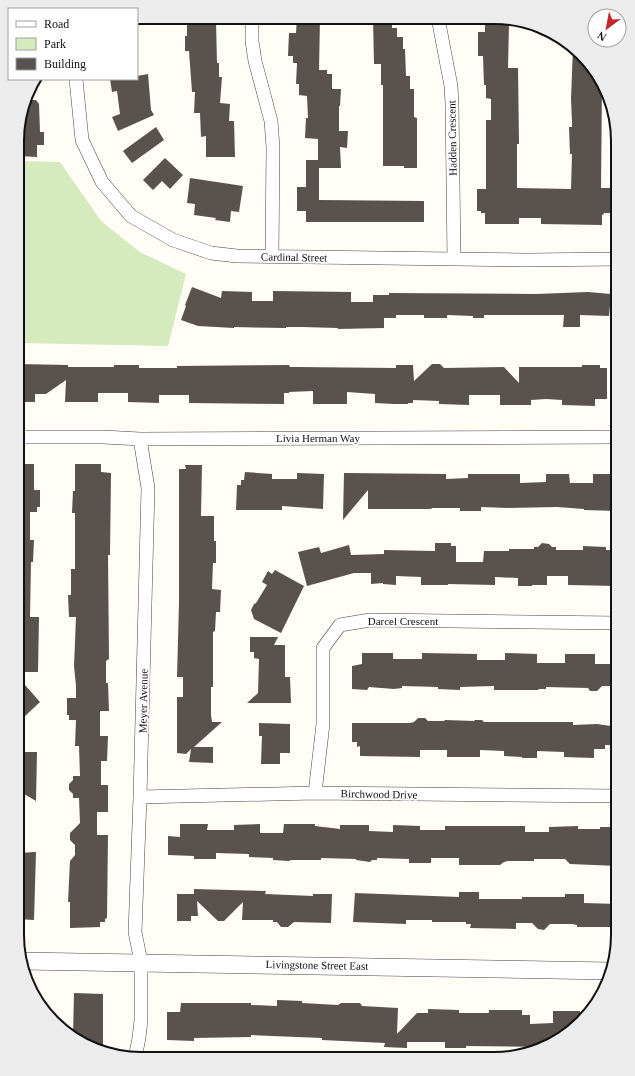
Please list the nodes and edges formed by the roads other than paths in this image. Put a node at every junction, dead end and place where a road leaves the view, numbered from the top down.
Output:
1 (252, 24) edge
2 (439, 24) edge
3 (76, 80) edge
4 (272, 256) junction
5 (454, 259) junction
6 (611, 259) edge
7 (24, 437) edge
8 (611, 438) edge
9 (140, 439) junction
10 (611, 623) edge
11 (315, 793) junction
12 (611, 796) edge
13 (140, 797) junction
14 (27, 960) edge
15 (141, 962) junction
16 (605, 971) edge
17 (136, 1052) edge

1 - 4 street
2 - 5 street, Hadden Crescent
3 - 4 street, Cardinal Street
4 - 5 street, Cardinal Street
5 - 6 street, Cardinal Street
7 - 9 street, Livia Herman Way
8 - 9 street, Livia Herman Way
9 - 13 street, Meyer Avenue
10 - 11 street, Darcel Crescent
11 - 12 street, Birchwood Drive
11 - 13 street, Birchwood Drive
13 - 15 street, Meyer Avenue
14 - 15 street, Livingstone Street East
15 - 16 street, Livingstone Street East
15 - 17 street, Meyer Avenue

